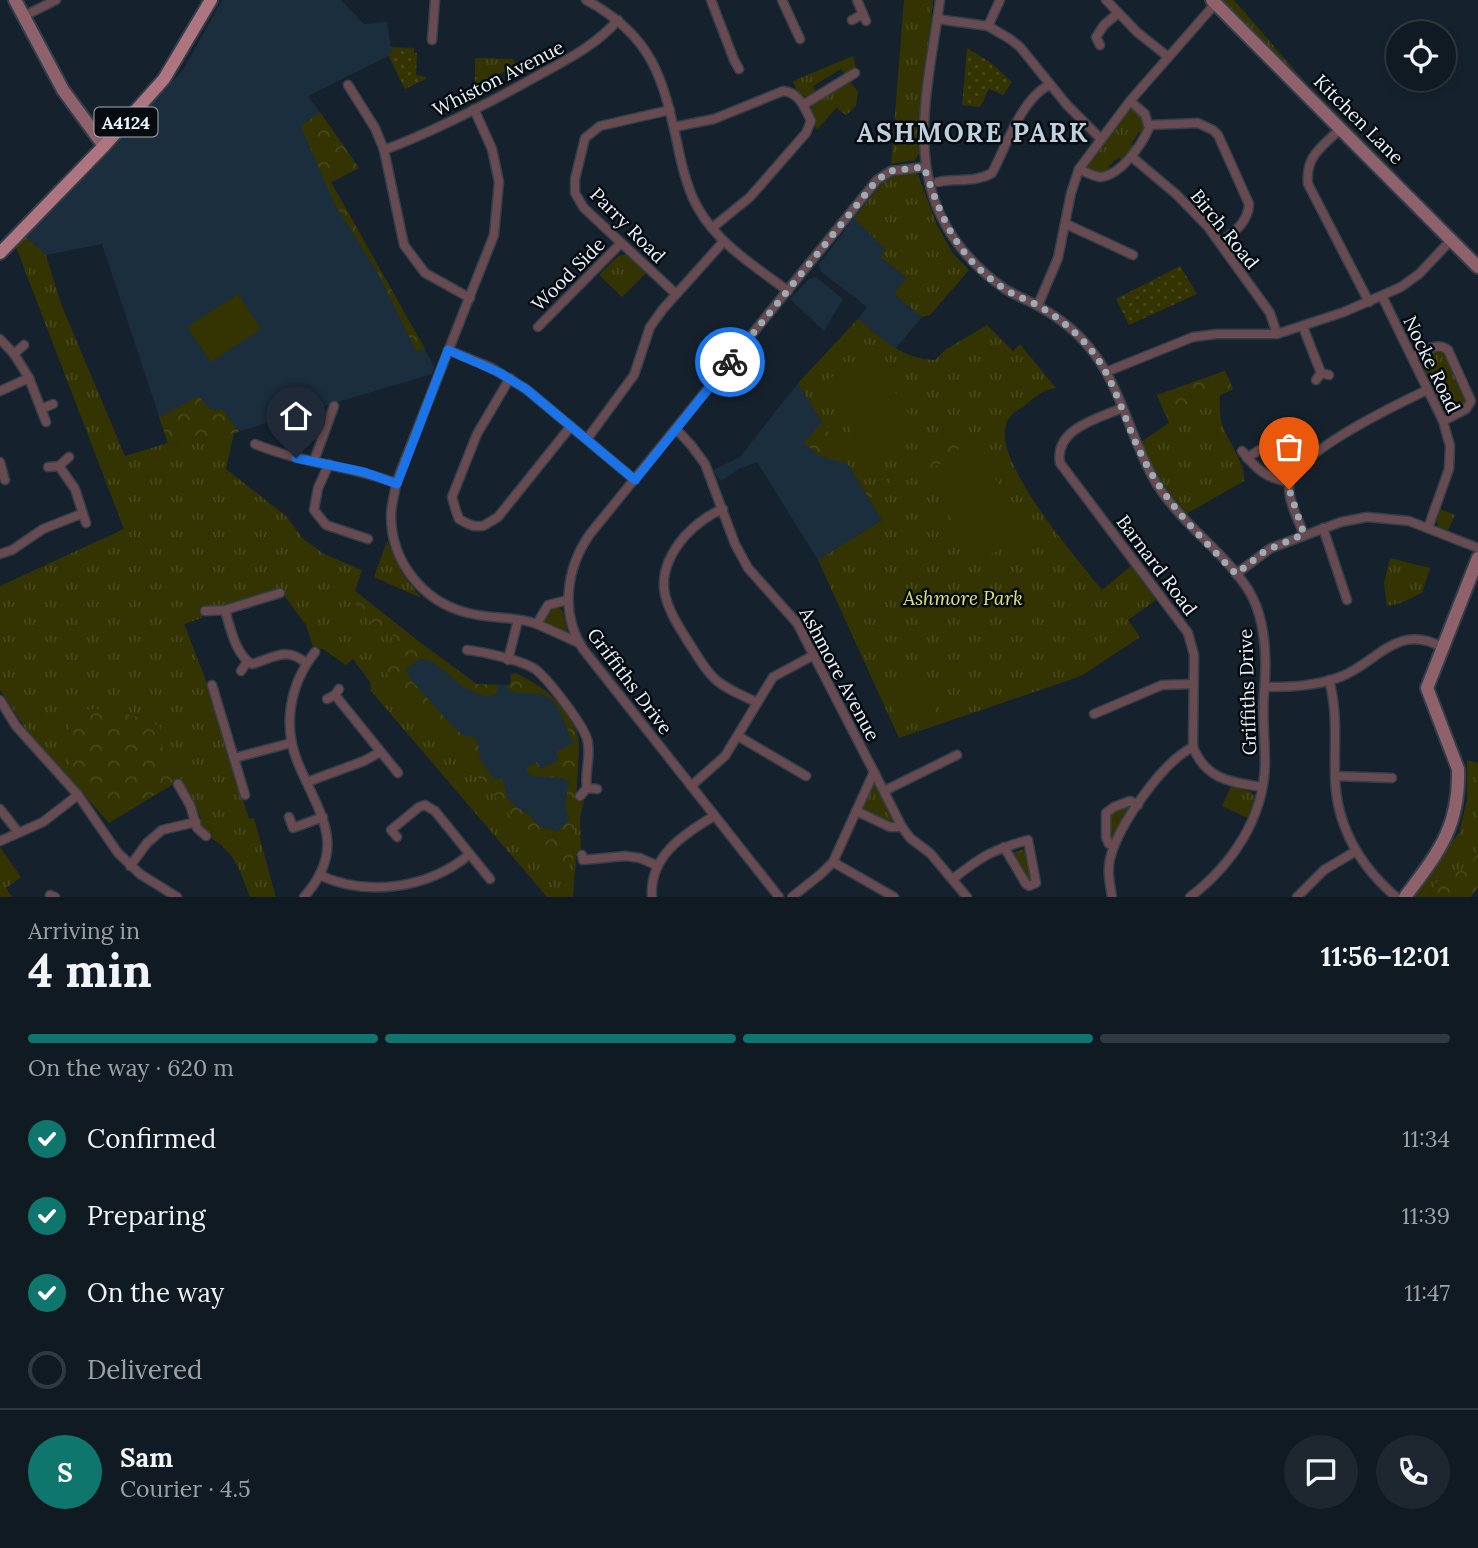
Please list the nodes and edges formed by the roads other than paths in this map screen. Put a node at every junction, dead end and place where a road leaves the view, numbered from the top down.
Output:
1 (15, 0) edge
2 (56, 0) edge
3 (211, 0) edge
4 (435, 0) edge
5 (586, 0) edge
6 (711, 0) edge
7 (782, 0) edge
8 (857, 0) edge
9 (940, 0) edge
10 (1000, 0) edge
11 (1106, 0) edge
12 (1213, 2) edge
13 (1118, 13) junction
14 (24, 16) junction
15 (937, 19) junction
16 (618, 20) junction
17 (852, 20) dead end
18 (988, 26) junction
19 (786, 37) dead end
20 (432, 40) dead end
21 (1100, 45) dead end
22 (1167, 56) junction
23 (739, 69) dead end
24 (855, 73) dead end
25 (348, 85) dead end
26 (1049, 85) junction
27 (1130, 101) junction
28 (803, 105) junction
29 (474, 109) junction
30 (670, 110) junction
31 (1149, 124) junction
32 (674, 127) junction
33 (1340, 129) junction
34 (1100, 138) junction
35 (104, 146) junction
36 (384, 150) junction
37 (1132, 157) junction
38 (924, 167) junction
39 (950, 168) dead end
40 (1079, 169) junction
41 (950, 179) junction
42 (938, 182) dead end
43 (1066, 224) junction
44 (712, 228) junction
45 (1451, 240) junction
46 (724, 242) junction
47 (621, 243) junction
48 (1220, 243) junction
49 (0, 253) edge
50 (1134, 256) dead end
51 (1478, 267) edge
52 (788, 291) junction
53 (676, 294) junction
54 (1382, 296) junction
55 (470, 298) junction
56 (1369, 302) junction
57 (1038, 305) junction
58 (538, 327) dead end
59 (1303, 327) junction
60 (1277, 334) junction
61 (0, 339) edge
62 (24, 345) dead end
63 (448, 350) junction
64 (14, 355) junction
65 (1412, 357) junction
66 (1106, 373) junction
67 (1322, 376) dead end
68 (29, 378) junction
69 (510, 378) junction
70 (1427, 390) junction
71 (0, 391) edge
72 (53, 404) dead end
73 (334, 406) dead end
74 (1122, 408) junction
75 (41, 409) junction
76 (1444, 421) junction
77 (46, 422) dead end
78 (571, 426) junction
79 (676, 429) junction
80 (587, 439) junction
81 (255, 444) dead end
82 (1259, 450) dead end
83 (69, 457) dead end
84 (314, 461) junction
85 (0, 462) edge
86 (328, 464) junction
87 (59, 466) junction
88 (48, 467) dead end
89 (16, 477) dead end
90 (635, 480) junction
91 (2, 481) edge
92 (1290, 482) junction
93 (397, 484) junction
94 (723, 509) junction
95 (81, 514) junction
96 (86, 523) dead end
97 (1323, 528) junction
98 (1428, 528) junction
99 (1304, 534) junction
100 (368, 539) dead end
101 (1478, 548) edge
102 (0, 554) edge
103 (1478, 558) edge
104 (1236, 574) junction
105 (279, 593) dead end
106 (568, 600) junction
107 (1347, 600) dead end
108 (225, 610) junction
109 (205, 611) dead end
110 (518, 620) junction
111 (537, 624) junction
112 (579, 643) junction
113 (1442, 647) junction
114 (467, 650) dead end
115 (315, 652) dead end
116 (814, 655) junction
117 (508, 660) junction
118 (247, 662) junction
119 (306, 663) junction
120 (241, 671) dead end
121 (1329, 680) junction
122 (1194, 684) junction
123 (212, 685) dead end
124 (1265, 687) junction
125 (333, 694) dead end
126 (0, 699) edge
127 (756, 702) junction
128 (1094, 714) dead end
129 (738, 736) junction
130 (291, 743) junction
131 (1193, 747) junction
132 (380, 752) junction
133 (957, 755) dead end
134 (234, 758) junction
135 (874, 772) junction
136 (398, 773) dead end
137 (806, 776) dead end
138 (1335, 776) junction
139 (1392, 778) dead end
140 (307, 782) junction
141 (178, 784) dead end
142 (691, 786) junction
143 (1262, 787) junction
144 (884, 790) junction
145 (78, 795) junction
146 (246, 795) dead end
147 (580, 796) dead end
148 (1138, 805) junction
149 (0, 810) edge
150 (856, 811) junction
151 (714, 816) junction
152 (289, 817) dead end
153 (323, 817) junction
154 (196, 822) junction
155 (902, 827) junction
156 (18, 832) junction
157 (206, 836) dead end
158 (397, 837) dead end
159 (0, 841) edge
160 (1114, 846) junction
161 (1004, 847) junction
162 (1356, 851) junction
163 (470, 854) junction
164 (582, 855) dead end
165 (833, 862) junction
166 (130, 866) junction
167 (656, 866) junction
168 (319, 875) junction
169 (954, 878) junction
170 (490, 879) dead end
171 (177, 897) edge
172 (304, 897) edge
173 (652, 897) edge
174 (779, 897) edge
175 (792, 897) edge
176 (894, 897) edge
177 (967, 897) edge
178 (1112, 897) edge
179 (1190, 897) edge
180 (1297, 897) edge
181 (1396, 897) edge
182 (1405, 897) edge

1 - 14 street
2 - 14 street
3 - 35 main road, A4124
4 - 20 street
5 - 16 street
6 - 23 street
7 - 19 street
8 - 17 street
9 - 15 street, Griffiths Drive
10 - 18 street
11 - 13 street
12 - 22 street
12 - 33 street, Kitchen Lane
13 - 21 street
13 - 22 street
14 - 35 street
15 - 18 street
15 - 38 street, Griffiths Drive
16 - 29 street, Whiston Avenue
16 - 30 street
18 - 26 street
22 - 27 street
24 - 28 street
25 - 36 street
26 - 34 street
26 - 41 street
27 - 31 street
27 - 34 street
28 - 32 street
28 - 44 street
29 - 36 street, Whiston Avenue
29 - 55 street
30 - 32 street
30 - 47 street, Parry Road
31 - 37 street
31 - 48 street
32 - 44 street
33 - 45 street, Kitchen Lane
33 - 56 street
34 - 40 street
35 - 49 main road, A4124
36 - 55 street
37 - 40 street
37 - 48 street, Birch Road
38 - 52 street, Griffiths Drive
38 - 57 street, Griffiths Drive
39 - 41 street
40 - 43 street
41 - 42 street
43 - 50 street
43 - 57 street
44 - 46 street
45 - 51 street, Kitchen Lane
45 - 54 street
46 - 52 street
46 - 53 street
47 - 53 street, Parry Road
47 - 58 street, Wood Side
48 - 60 street, Birch Road
52 - 79 street, Griffiths Drive
53 - 80 street
54 - 56 street
54 - 65 street, Nocke Road
55 - 63 street
56 - 59 street
57 - 66 street, Griffiths Drive
59 - 60 street
59 - 67 street
60 - 66 street
61 - 64 street
62 - 64 street
63 - 69 street
63 - 93 street
64 - 68 street
65 - 70 street, Nocke Road
65 - 76 street
66 - 74 street, Griffiths Drive
68 - 71 street
68 - 75 street
69 - 78 street
69 - 78 street
70 - 76 street, Nocke Road
70 - 92 street
72 - 75 street
73 - 84 street
74 - 104 street, Griffiths Drive
74 - 122 street, Barnard Road
75 - 77 street
76 - 98 street, Nocke Road
78 - 80 street
79 - 90 street, Griffiths Drive
79 - 94 street, Ashmore Avenue
80 - 90 street
81 - 84 street
82 - 92 street
83 - 87 street
84 - 86 street
85 - 91 street
86 - 93 street
86 - 100 street
87 - 88 street
87 - 95 street
89 - 91 street
90 - 106 street, Griffiths Drive
92 - 99 street
93 - 110 street
94 - 116 street, Ashmore Avenue
94 - 127 street
95 - 96 street
95 - 102 street
97 - 98 street
97 - 99 street
97 - 107 street
98 - 101 street
99 - 104 street
103 - 113 street
104 - 124 street, Griffiths Drive
105 - 108 street
106 - 111 street
106 - 112 street, Griffiths Drive
108 - 109 street
108 - 118 street
110 - 111 street
110 - 117 street
111 - 112 street
112 - 142 street, Griffiths Drive
113 - 121 street
113 - 182 street
114 - 117 street
115 - 119 street
116 - 127 street
116 - 135 street, Ashmore Avenue
117 - 147 street
118 - 119 street
118 - 120 street
119 - 130 street
121 - 124 street
121 - 138 street
122 - 128 street
122 - 131 street, Barnard Road
123 - 134 street
124 - 143 street, Griffiths Drive
125 - 132 street
126 - 145 street
127 - 129 street
129 - 137 street
129 - 142 street
130 - 134 street
130 - 140 street
131 - 143 street
131 - 148 street
132 - 136 street
132 - 140 street
133 - 144 street
134 - 146 street
135 - 144 street
135 - 150 street, Ashmore Avenue
138 - 139 street
138 - 162 street
140 - 153 street
141 - 154 street
142 - 151 street, Griffiths Drive
143 - 179 street, Griffiths Drive
144 - 155 street
145 - 156 street
145 - 166 street
148 - 160 street
148 - 160 street
149 - 156 street
150 - 155 street
150 - 165 street, Ashmore Avenue
151 - 167 street
151 - 174 street, Griffiths Drive
152 - 153 street
153 - 168 street
154 - 157 street
154 - 166 street
155 - 169 street
156 - 159 street
158 - 163 street
160 - 178 street
161 - 161 street
161 - 169 street
162 - 180 street
162 - 181 street
163 - 168 street
163 - 170 street
164 - 167 street
165 - 175 street, Ashmore Avenue
165 - 176 street
166 - 171 street
167 - 173 street
168 - 172 street
169 - 177 street

